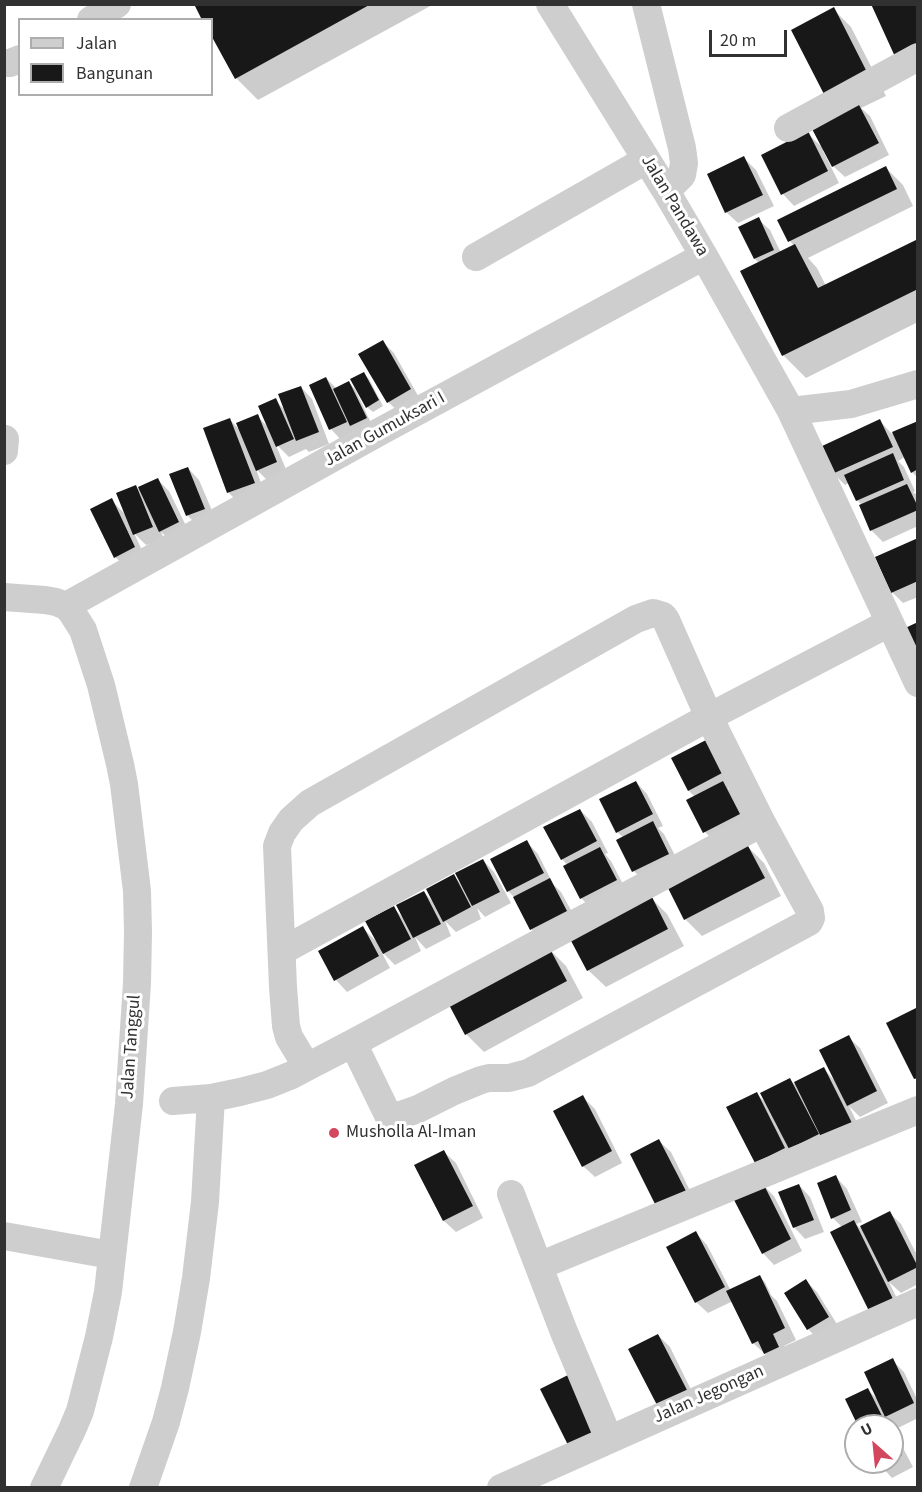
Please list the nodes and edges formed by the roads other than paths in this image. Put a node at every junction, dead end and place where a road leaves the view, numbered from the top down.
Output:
1 (117, 4) edge
2 (550, 4) edge
3 (646, 4) edge
4 (94, 18) edge
5 (918, 57) edge
6 (788, 128) dead end
7 (646, 159) junction
8 (666, 191) junction
9 (704, 256) junction
10 (476, 257) dead end
11 (918, 384) edge
12 (791, 411) junction
13 (5, 439) edge
14 (4, 451) edge
15 (4, 597) edge
16 (66, 606) junction
17 (889, 623) junction
18 (918, 683) edge
19 (709, 717) junction
20 (762, 823) junction
21 (282, 951) junction
22 (353, 1043) junction
23 (289, 1076) junction
24 (211, 1098) junction
25 (173, 1101) dead end
26 (918, 1110) edge
27 (510, 1194) dead end
28 (4, 1236) edge
29 (111, 1256) junction
30 (539, 1266) junction
31 (918, 1302) edge
32 (609, 1439) junction
33 (44, 1488) edge
34 (143, 1488) edge
35 (501, 1488) edge

1 - 4 street
2 - 7 street, Jalan Pandawa
3 - 8 street
5 - 6 street
7 - 8 street, Jalan Pandawa
7 - 10 street
8 - 9 street, Jalan Pandawa
9 - 12 street, Jalan Pandawa
9 - 16 street, Jalan Gumuksari I
11 - 12 street
12 - 17 street, Jalan Pandawa
13 - 14 street
15 - 16 street
16 - 29 street, Jalan Tanggul
17 - 18 street, Jalan Pandawa
17 - 19 street
19 - 20 street
19 - 21 street
19 - 21 street
20 - 22 street
20 - 22 street
21 - 23 street
22 - 23 street
23 - 24 street
24 - 25 street
24 - 34 street
26 - 30 street
27 - 30 street
28 - 29 street
29 - 33 street, Jalan Tanggul
30 - 32 street
31 - 32 street, Jalan Jegongan
32 - 35 street, Jalan Jegongan

